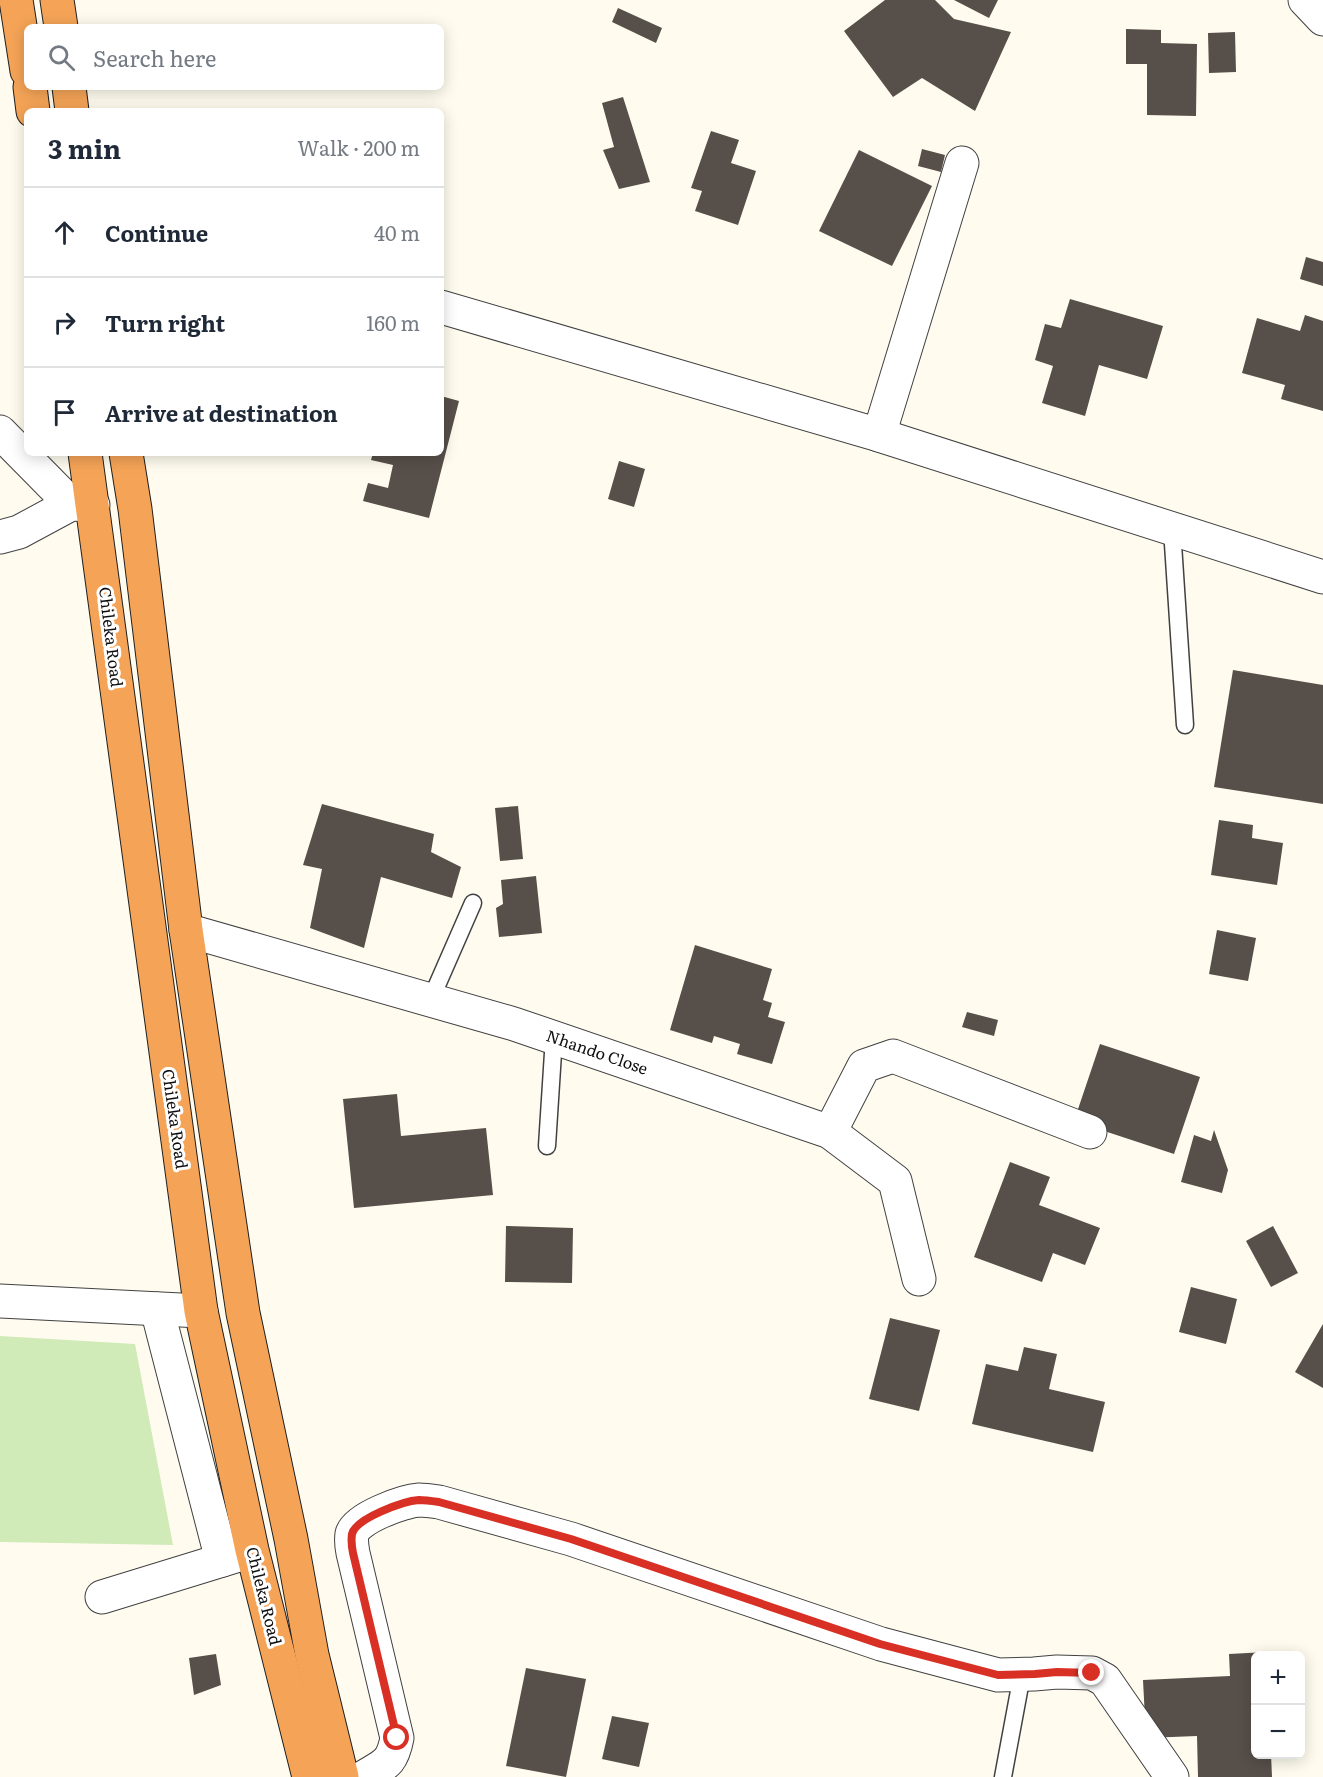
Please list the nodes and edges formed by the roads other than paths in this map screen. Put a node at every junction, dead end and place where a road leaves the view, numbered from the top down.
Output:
1 (16, 0) edge
2 (57, 0) edge
3 (1305, 0) edge
4 (1323, 19) edge
5 (61, 24) edge
6 (24, 52) edge
7 (30, 90) edge
8 (69, 90) edge
9 (33, 108) edge
10 (72, 108) edge
11 (962, 163) dead end
12 (444, 308) edge
13 (0, 432) edge
14 (879, 435) junction
15 (24, 453) edge
16 (27, 456) edge
17 (85, 456) edge
18 (126, 456) edge
19 (82, 504) junction
20 (1172, 529) junction
21 (0, 537) edge
22 (1323, 577) edge
23 (1185, 725) dead end
24 (473, 903) dead end
25 (186, 930) junction
26 (431, 999) junction
27 (554, 1037) junction
28 (830, 1132) junction
29 (1090, 1132) dead end
30 (547, 1146) dead end
31 (919, 1279) dead end
32 (0, 1302) edge
33 (157, 1309) junction
34 (201, 1311) junction
35 (252, 1550) junction
36 (222, 1560) junction
37 (102, 1597) dead end
38 (1022, 1675) junction
39 (309, 1777) edge
40 (342, 1777) edge
41 (364, 1777) edge
42 (1003, 1777) edge
43 (1172, 1777) edge

1 - 6 highway
2 - 5 highway
3 - 4 street
7 - 9 highway
8 - 10 highway
11 - 14 street
12 - 14 street
13 - 15 street
14 - 20 street
16 - 19 street
17 - 19 highway, Chileka Road
18 - 25 highway, Chileka Road
19 - 21 street
19 - 34 highway, Chileka Road
20 - 22 street
20 - 23 lane
24 - 26 lane
25 - 26 street, Nhando Close
25 - 40 highway, Chileka Road
26 - 27 street, Nhando Close
27 - 28 street, Nhando Close
27 - 30 lane
28 - 29 street
28 - 31 street, Nhando Close
32 - 33 street
33 - 34 street
33 - 36 street
34 - 35 highway, Chileka Road
35 - 36 street
35 - 39 highway, Chileka Road
36 - 37 street
38 - 41 street
38 - 42 lane
38 - 43 street

